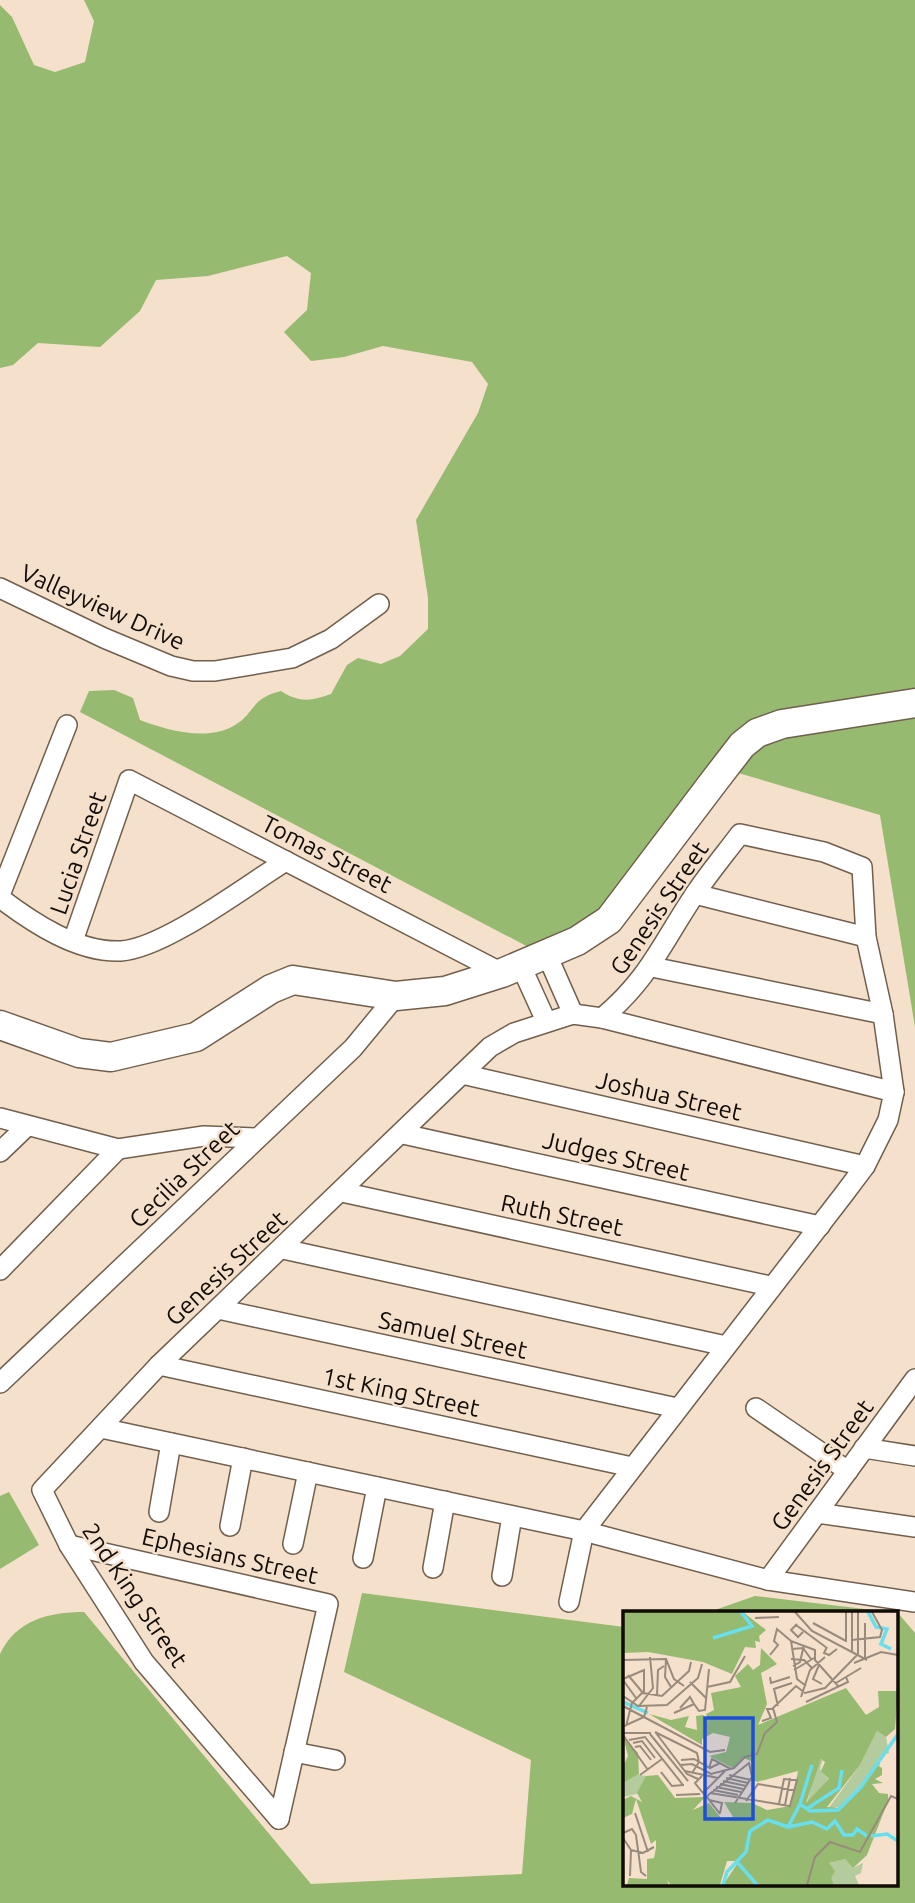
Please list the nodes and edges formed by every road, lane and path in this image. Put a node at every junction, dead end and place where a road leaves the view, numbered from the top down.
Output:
1 (0, 588) edge
2 (379, 604) dead end
3 (915, 703) edge
4 (67, 725) dead end
5 (129, 780) joint
6 (286, 861) junction
7 (695, 894) junction
8 (0, 897) edge
9 (866, 937) junction
10 (73, 942) junction
11 (547, 955) junction
12 (652, 967) junction
13 (512, 970) junction
14 (396, 996) junction
15 (573, 1014) junction
16 (883, 1014) junction
17 (602, 1018) junction
18 (546, 1021) junction
19 (0, 1025) edge
20 (462, 1074) junction
21 (894, 1092) junction
22 (0, 1118) edge
23 (26, 1127) junction
24 (402, 1134) junction
25 (257, 1138) junction
26 (118, 1149) junction
27 (0, 1152) edge
28 (865, 1166) junction
29 (342, 1192) junction
30 (820, 1226) junction
31 (283, 1249) junction
32 (0, 1270) edge
33 (770, 1286) junction
34 (218, 1309) junction
35 (726, 1346) junction
36 (159, 1365) junction
37 (914, 1381) edge
38 (0, 1383) edge
39 (677, 1408) junction
40 (756, 1408) dead end
41 (101, 1428) junction
42 (171, 1443) junction
43 (864, 1448) junction
44 (915, 1456) edge
45 (243, 1458) junction
46 (632, 1467) junction
47 (848, 1471) junction
48 (308, 1472) junction
49 (377, 1487) junction
50 (444, 1501) junction
51 (159, 1512) dead end
52 (817, 1513) junction
53 (513, 1516) junction
54 (230, 1526) dead end
55 (915, 1527) edge
56 (584, 1531) junction
57 (293, 1544) dead end
58 (69, 1545) junction
59 (363, 1558) dead end
60 (432, 1568) dead end
61 (502, 1576) dead end
62 (768, 1580) junction
63 (569, 1602) dead end
64 (915, 1602) edge
65 (294, 1752) junction
66 (335, 1760) dead end
67 (279, 1819) joint

1 - 2 street, Valleyview Drive
3 - 11 street
4 - 8 street
5 - 6 street, Tomas Street
5 - 10 street, Lucia Street
6 - 10 street
6 - 13 street, Tomas Street
7 - 9 street
7 - 9 street, Genesis Street
7 - 12 street, Genesis Street
8 - 10 street
9 - 16 street
11 - 13 street
11 - 15 street
12 - 16 street
12 - 17 street, Genesis Street
13 - 14 street
13 - 18 street
14 - 19 street
14 - 25 street, Cecilia Street
15 - 17 street, Genesis Street
15 - 18 street, Genesis Street
16 - 21 street
17 - 21 street
18 - 20 street, Genesis Street
20 - 24 street, Genesis Street
20 - 28 street, Joshua Street
21 - 28 street
22 - 23 street
23 - 26 street
23 - 27 street
24 - 29 street, Genesis Street
24 - 30 street, Judges Street
25 - 26 street
25 - 38 street, Cecilia Street
26 - 32 street
28 - 30 street
29 - 31 street, Genesis Street
29 - 33 street, Ruth Street
30 - 33 street
31 - 34 street, Genesis Street
31 - 35 street
33 - 35 street
34 - 36 street, Genesis Street
34 - 39 street, Samuel Street
35 - 39 street
36 - 41 street, Genesis Street
36 - 46 street, 1st King Street
37 - 43 street, Genesis Street
39 - 46 street
40 - 47 street
41 - 42 street
41 - 58 street, 2nd King Street
42 - 45 street
42 - 51 street
43 - 44 street
43 - 47 street, Genesis Street
45 - 48 street
45 - 54 street
46 - 56 street
47 - 52 street, Genesis Street
48 - 49 street
48 - 57 street
49 - 50 street
49 - 59 street
50 - 53 street
50 - 60 street
52 - 55 street
52 - 62 street, Genesis Street
53 - 56 street
53 - 61 street
56 - 62 street
56 - 63 street
58 - 65 street, Ephesians Street
58 - 67 street, 2nd King Street
62 - 64 street
65 - 66 street
65 - 67 street, Ephesians Street

